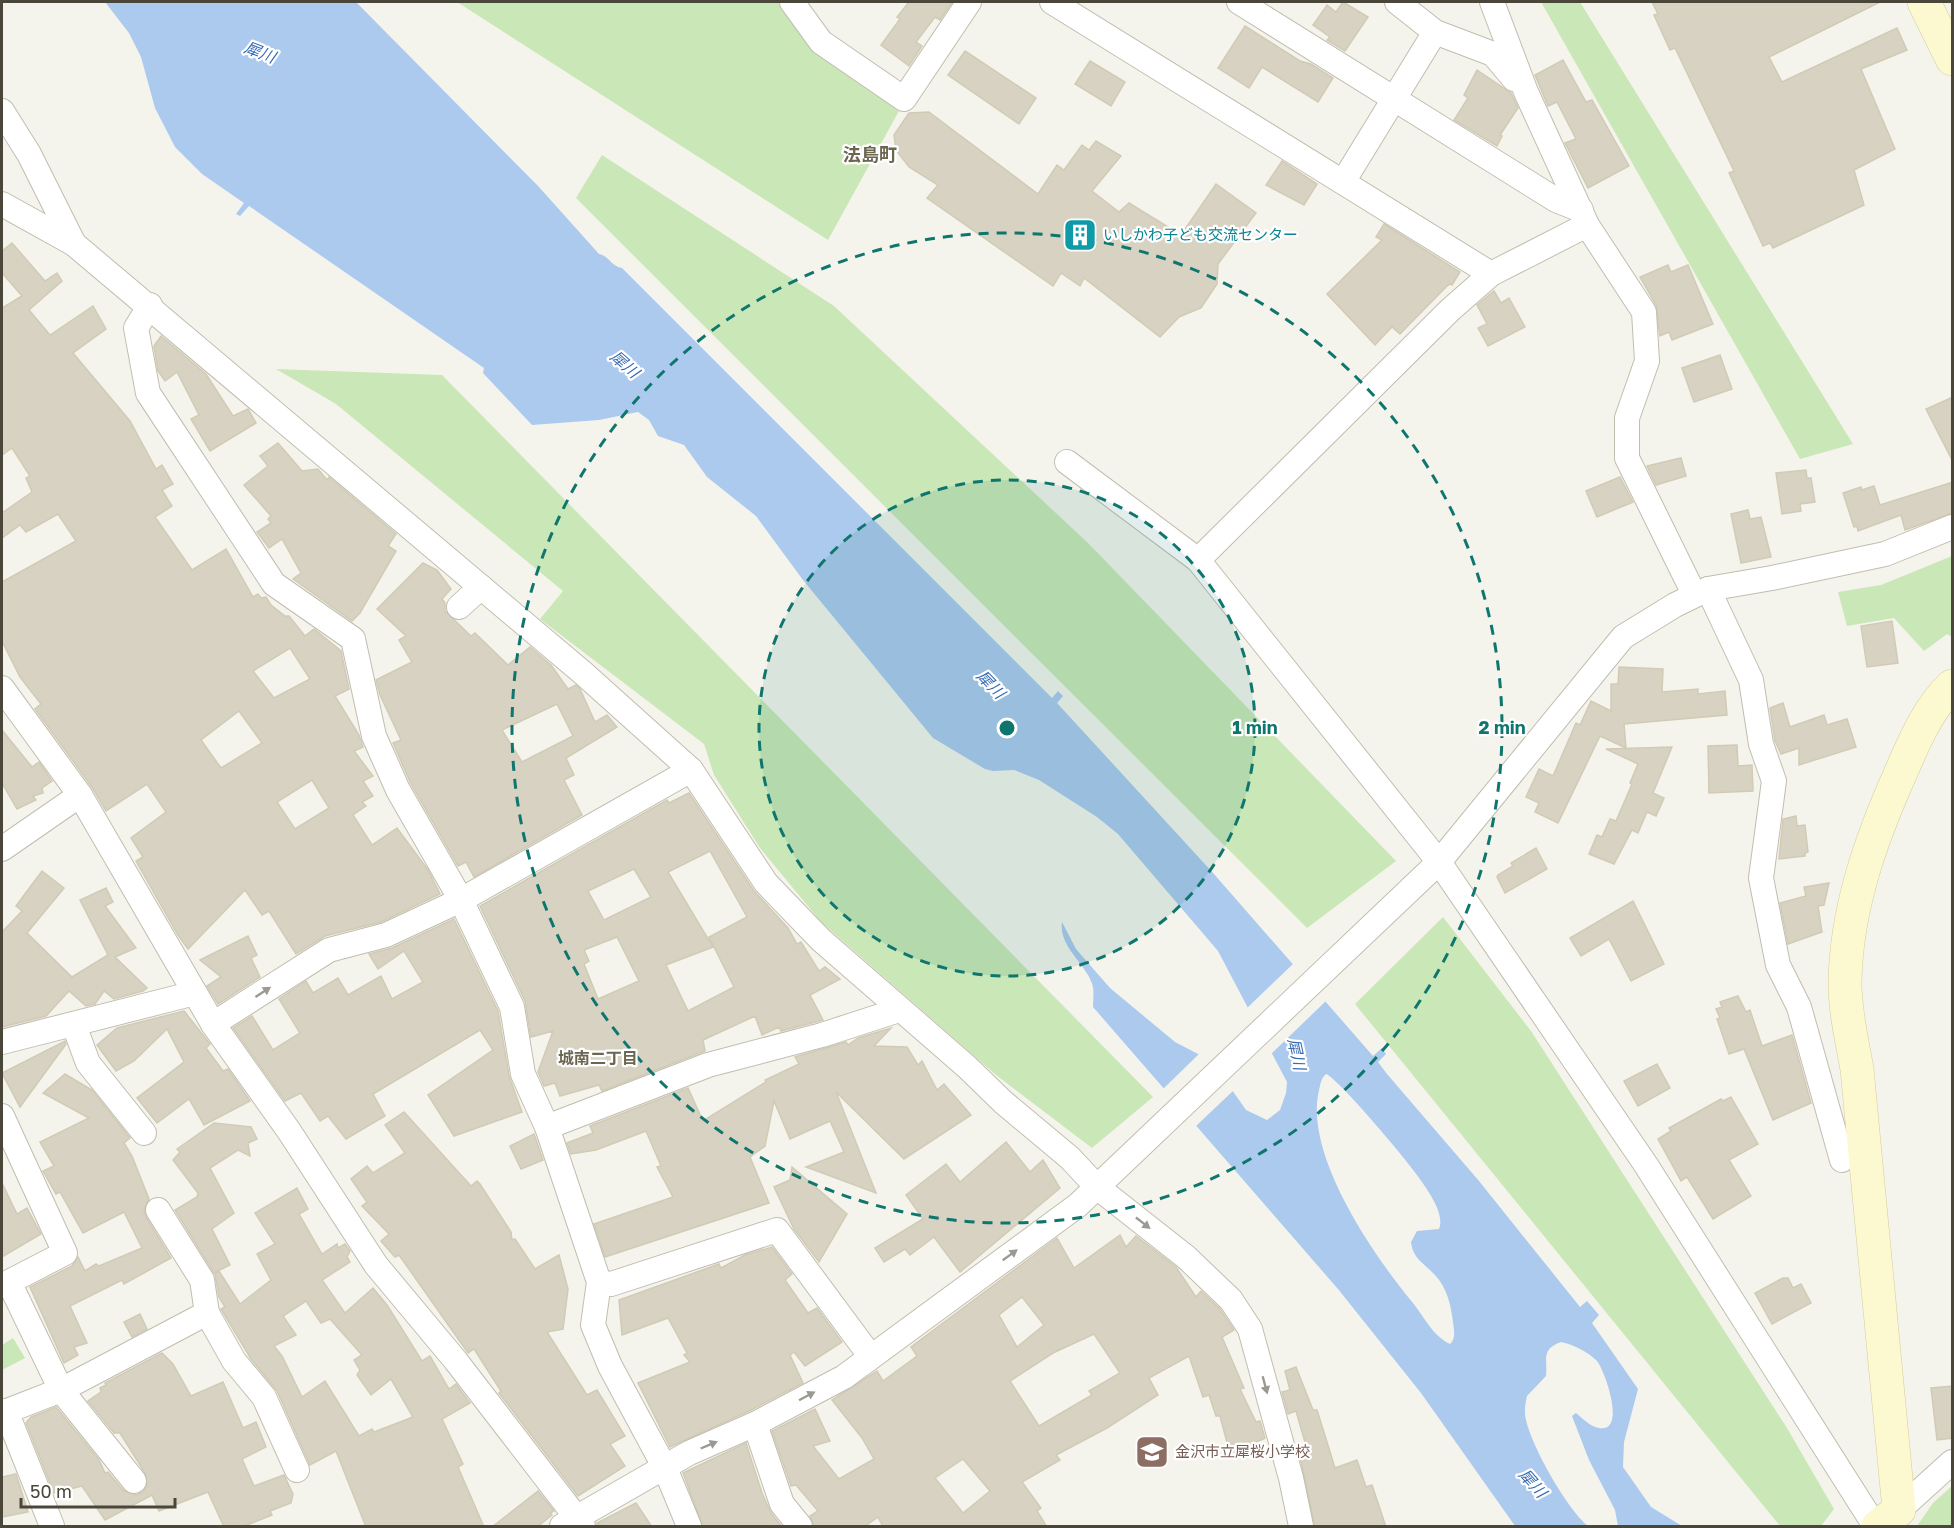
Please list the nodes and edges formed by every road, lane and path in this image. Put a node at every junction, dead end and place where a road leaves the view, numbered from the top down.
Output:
1 (792, 2) edge
2 (969, 2) edge
3 (1052, 2) edge
4 (1239, 2) edge
5 (1397, 2) edge
6 (1492, 2) edge
7 (1924, 2) edge
8 (1435, 32) junction
9 (1953, 59) edge
10 (1526, 92) junction
11 (1394, 99) junction
12 (2, 111) edge
13 (1343, 182) junction
14 (2, 204) edge
15 (1584, 218) junction
16 (74, 244) junction
17 (1491, 274) junction
18 (150, 305) junction
19 (1067, 462) dead end
20 (1953, 527) edge
21 (1198, 560) junction
22 (481, 587) junction
23 (1701, 592) junction
24 (459, 607) dead end
25 (1953, 686) edge
26 (2, 688) edge
27 (691, 770) junction
28 (80, 795) junction
29 (2, 849) edge
30 (1435, 864) junction
31 (461, 900) junction
32 (195, 993) junction
33 (899, 1010) junction
34 (213, 1024) junction
35 (74, 1025) junction
36 (2, 1042) edge
37 (2, 1116) edge
38 (547, 1127) junction
39 (144, 1133) dead end
40 (1842, 1160) dead end
41 (1101, 1184) junction
42 (158, 1210) dead end
43 (599, 1282) junction
44 (207, 1312) junction
45 (871, 1357) junction
46 (61, 1390) junction
47 (4, 1412) edge
48 (755, 1424) junction
49 (1953, 1462) edge
50 (665, 1468) junction
51 (297, 1470) dead end
52 (134, 1481) dead end
53 (1884, 1521) edge
54 (574, 1524) edge
55 (52, 1527) edge
56 (689, 1527) edge
57 (800, 1527) edge
58 (1301, 1527) edge

1 - 2 street
3 - 13 street
4 - 11 street
5 - 8 street
6 - 10 street
7 - 9 street
8 - 10 street
8 - 11 street
10 - 15 street
11 - 13 street
11 - 15 street
12 - 16 street
13 - 17 street
14 - 16 street
15 - 17 street
15 - 23 street
16 - 18 street
17 - 21 street
18 - 22 street
18 - 31 street
19 - 21 street
20 - 23 street
21 - 30 street
22 - 24 street
22 - 27 street
23 - 30 street
23 - 40 street
25 - 53 street
26 - 28 street
27 - 31 street
27 - 33 street
28 - 29 street
28 - 32 street
30 - 41 street
30 - 53 street
34 -> 31 street
31 - 38 street
32 - 34 street
32 - 35 street
33 - 38 street
33 - 41 street
34 - 54 street
35 - 36 street
35 - 39 street
37 - 46 street
38 - 43 street
45 -> 41 street
41 -> 58 street
42 - 44 street
43 - 45 street
43 - 50 street
44 - 46 street
44 - 51 street
48 -> 45 street
46 - 47 street
46 - 52 street
47 - 55 street
50 -> 48 street
48 - 57 street
49 - 53 street
50 - 54 street
50 - 56 street

